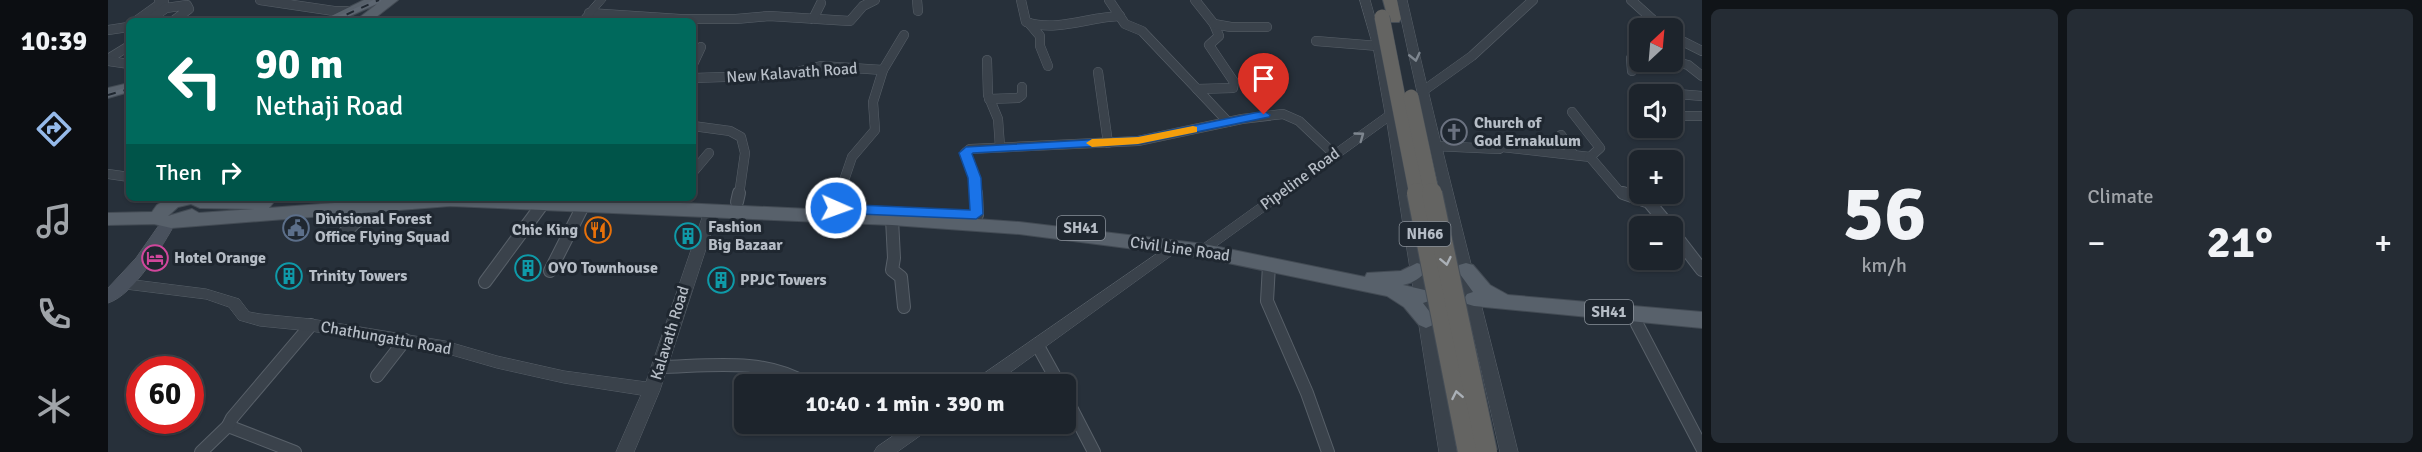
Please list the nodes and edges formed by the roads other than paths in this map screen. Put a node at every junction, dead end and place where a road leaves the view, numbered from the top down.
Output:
1 (159, 0) edge
2 (260, 0) edge
3 (375, 0) edge
4 (389, 0) edge
5 (601, 0) edge
6 (875, 0) edge
7 (917, 0) edge
8 (1021, 0) edge
9 (1108, 0) edge
10 (1195, 0) edge
11 (1365, 0) edge
12 (1402, 0) edge
13 (1533, 0) edge
14 (1631, 0) edge
15 (821, 3) dead end
16 (1386, 9) edge
17 (918, 11) dead end
18 (1120, 16) junction
19 (357, 17) edge
20 (586, 17) edge
21 (140, 18) edge
22 (152, 18) edge
23 (177, 18) edge
24 (633, 18) edge
25 (1651, 18) edge
26 (696, 19) edge
27 (813, 19) junction
28 (1029, 23) junction
29 (1214, 24) junction
30 (126, 27) edge
31 (1267, 27) dead end
32 (108, 30) edge
33 (904, 34) dead end
34 (1316, 41) dead end
35 (1683, 42) edge
36 (1378, 46) junction
37 (701, 47) dead end
38 (126, 48) edge
39 (1702, 51) edge
40 (696, 58) edge
41 (108, 60) edge
42 (987, 60) dead end
43 (126, 63) edge
44 (1683, 64) edge
45 (1048, 66) dead end
46 (883, 70) junction
47 (1098, 72) dead end
48 (1702, 76) edge
49 (696, 78) edge
50 (1022, 87) dead end
51 (126, 88) edge
52 (1197, 88) junction
53 (1423, 91) junction
54 (126, 92) edge
55 (1683, 94) edge
56 (108, 95) edge
57 (1702, 96) edge
58 (989, 99) junction
59 (1572, 112) dead end
60 (1390, 114) junction
61 (1686, 116) dead end
62 (1702, 116) edge
63 (1228, 122) junction
64 (696, 126) edge
65 (1562, 135) dead end
66 (1108, 142) junction
67 (1434, 146) junction
68 (1000, 147) junction
69 (709, 153) dead end
70 (1573, 154) junction
71 (1335, 155) junction
72 (1590, 157) junction
73 (696, 168) edge
74 (108, 174) edge
75 (126, 177) edge
76 (1402, 180) junction
77 (1446, 187) junction
78 (696, 200) edge
79 (174, 201) edge
80 (309, 201) edge
81 (431, 201) edge
82 (497, 201) edge
83 (200, 202) joint
84 (544, 202) junction
85 (621, 202) edge
86 (737, 202) junction
87 (375, 204) junction
88 (584, 204) junction
89 (836, 208) junction
90 (711, 212) junction
91 (976, 214) junction
92 (1661, 216) edge
93 (108, 219) edge
94 (892, 219) junction
95 (169, 220) junction
96 (340, 237) dead end
97 (1210, 244) junction
98 (1683, 245) edge
99 (1174, 247) junction
100 (1269, 265) junction
101 (1466, 270) junction
102 (1702, 270) edge
103 (550, 271) dead end
104 (485, 282) dead end
105 (1375, 283) junction
106 (126, 284) junction
107 (1420, 285) junction
108 (108, 297) edge
109 (1475, 303) junction
110 (1516, 304) junction
111 (904, 307) dead end
112 (1426, 320) junction
113 (1702, 320) edge
114 (1637, 324) junction
115 (311, 325) junction
116 (1702, 330) edge
117 (405, 340) junction
118 (1038, 346) junction
119 (660, 367) junction
120 (791, 374) edge
121 (997, 374) edge
122 (1053, 374) edge
123 (377, 376) dead end
124 (652, 390) junction
125 (1076, 417) edge
126 (228, 426) junction
127 (909, 434) edge
128 (1447, 446) edge
129 (1702, 448) edge
130 (201, 452) edge
131 (295, 452) edge
132 (625, 452) edge
133 (883, 452) edge
134 (1094, 452) edge
135 (1328, 452) edge
136 (1468, 452) edge
137 (1487, 452) edge
138 (1509, 452) edge

1 - 21 street
2 - 19 street
3 - 19 main road
4 - 19 main road
5 - 20 street
6 - 27 street
7 - 17 street
8 - 28 street
9 - 18 street
10 - 29 street
11 - 36 street
12 -> 53 street
13 - 53 street
14 - 25 street
15 - 27 street
136 -> 16 highway, NH66, bridge
16 -> 137 highway, NH66, bridge
18 - 28 street
18 - 52 street
20 - 24 street
22 - 23 street
26 - 27 street
28 - 45 street
29 - 31 street
29 - 52 street
30 - 32 street
33 - 46 street
34 - 36 street
35 - 39 street
36 - 60 street
37 - 40 street
38 - 41 street
41 - 43 street
42 - 58 street
44 - 48 street
46 - 49 street, New Kalavath Road
46 - 89 street, New Kalavath Road
47 - 66 street
50 - 58 street
51 - 56 main road
52 - 63 street
53 - 67 street
54 - 56 main road
55 - 57 street
58 - 68 street
59 - 72 street
71 -> 60 street, Pipeline Road
60 - 76 street
61 - 62 street
63 - 66 street
63 - 71 street
64 - 86 street
65 - 70 street
66 - 68 street
67 - 70 street
67 - 77 street
68 - 91 street
69 - 73 street
70 - 72 street
71 - 97 street, Pipeline Road
72 - 92 street
74 - 75 street
76 - 77 street
76 - 107 street
77 - 101 street
78 - 86 main road, Civil Line Road / SH41
79 - 95 main road
80 - 83 main road
81 - 87 main road, Civil Line Road / SH41
82 - 84 main road, Civil Line Road / SH41
83 - 95 main road
84 - 88 main road, Civil Line Road / SH41
84 - 104 street
85 - 88 main road, Civil Line Road / SH41
85 - 90 main road, Civil Line Road / SH41
86 - 89 main road, Civil Line Road / SH41
87 - 95 main road, Civil Line Road / SH41
87 - 96 street
88 - 103 street
89 - 91 main road, Civil Line Road / SH41
90 - 94 main road, Civil Line Road / SH41
90 - 119 street, Kalavath Road
91 - 97 main road, Civil Line Road / SH41
93 - 95 main road, Civil Line Road
94 - 99 main road, Civil Line Road / SH41
94 - 111 street
95 - 106 main road
97 - 105 main road, Civil Line Road / SH41
98 - 102 street
99 - 100 main road, Civil Line Road / SH41
99 - 118 street
100 - 105 main road, Civil Line Road / SH41
100 - 135 street
101 - 109 street
101 - 110 main road
105 - 107 main road
105 - 112 main road
106 - 108 main road
106 - 115 street, Chathungattu Road
107 - 112 street
109 - 110 main road, SH41
109 - 114 main road, SH41
109 - 138 street
110 - 113 main road, SH41
112 - 128 street
114 - 116 main road, SH41
114 - 129 street
115 - 117 street, Chathungattu Road
115 - 126 street
117 - 123 street
117 - 124 street, Chathungattu Road
118 - 121 street
118 - 122 street
119 - 120 street
119 - 124 street, Kalavath Road
124 - 132 street, Kalavath Road
125 - 134 street
126 - 130 street
126 - 131 street
127 - 133 street
128 - 136 street

